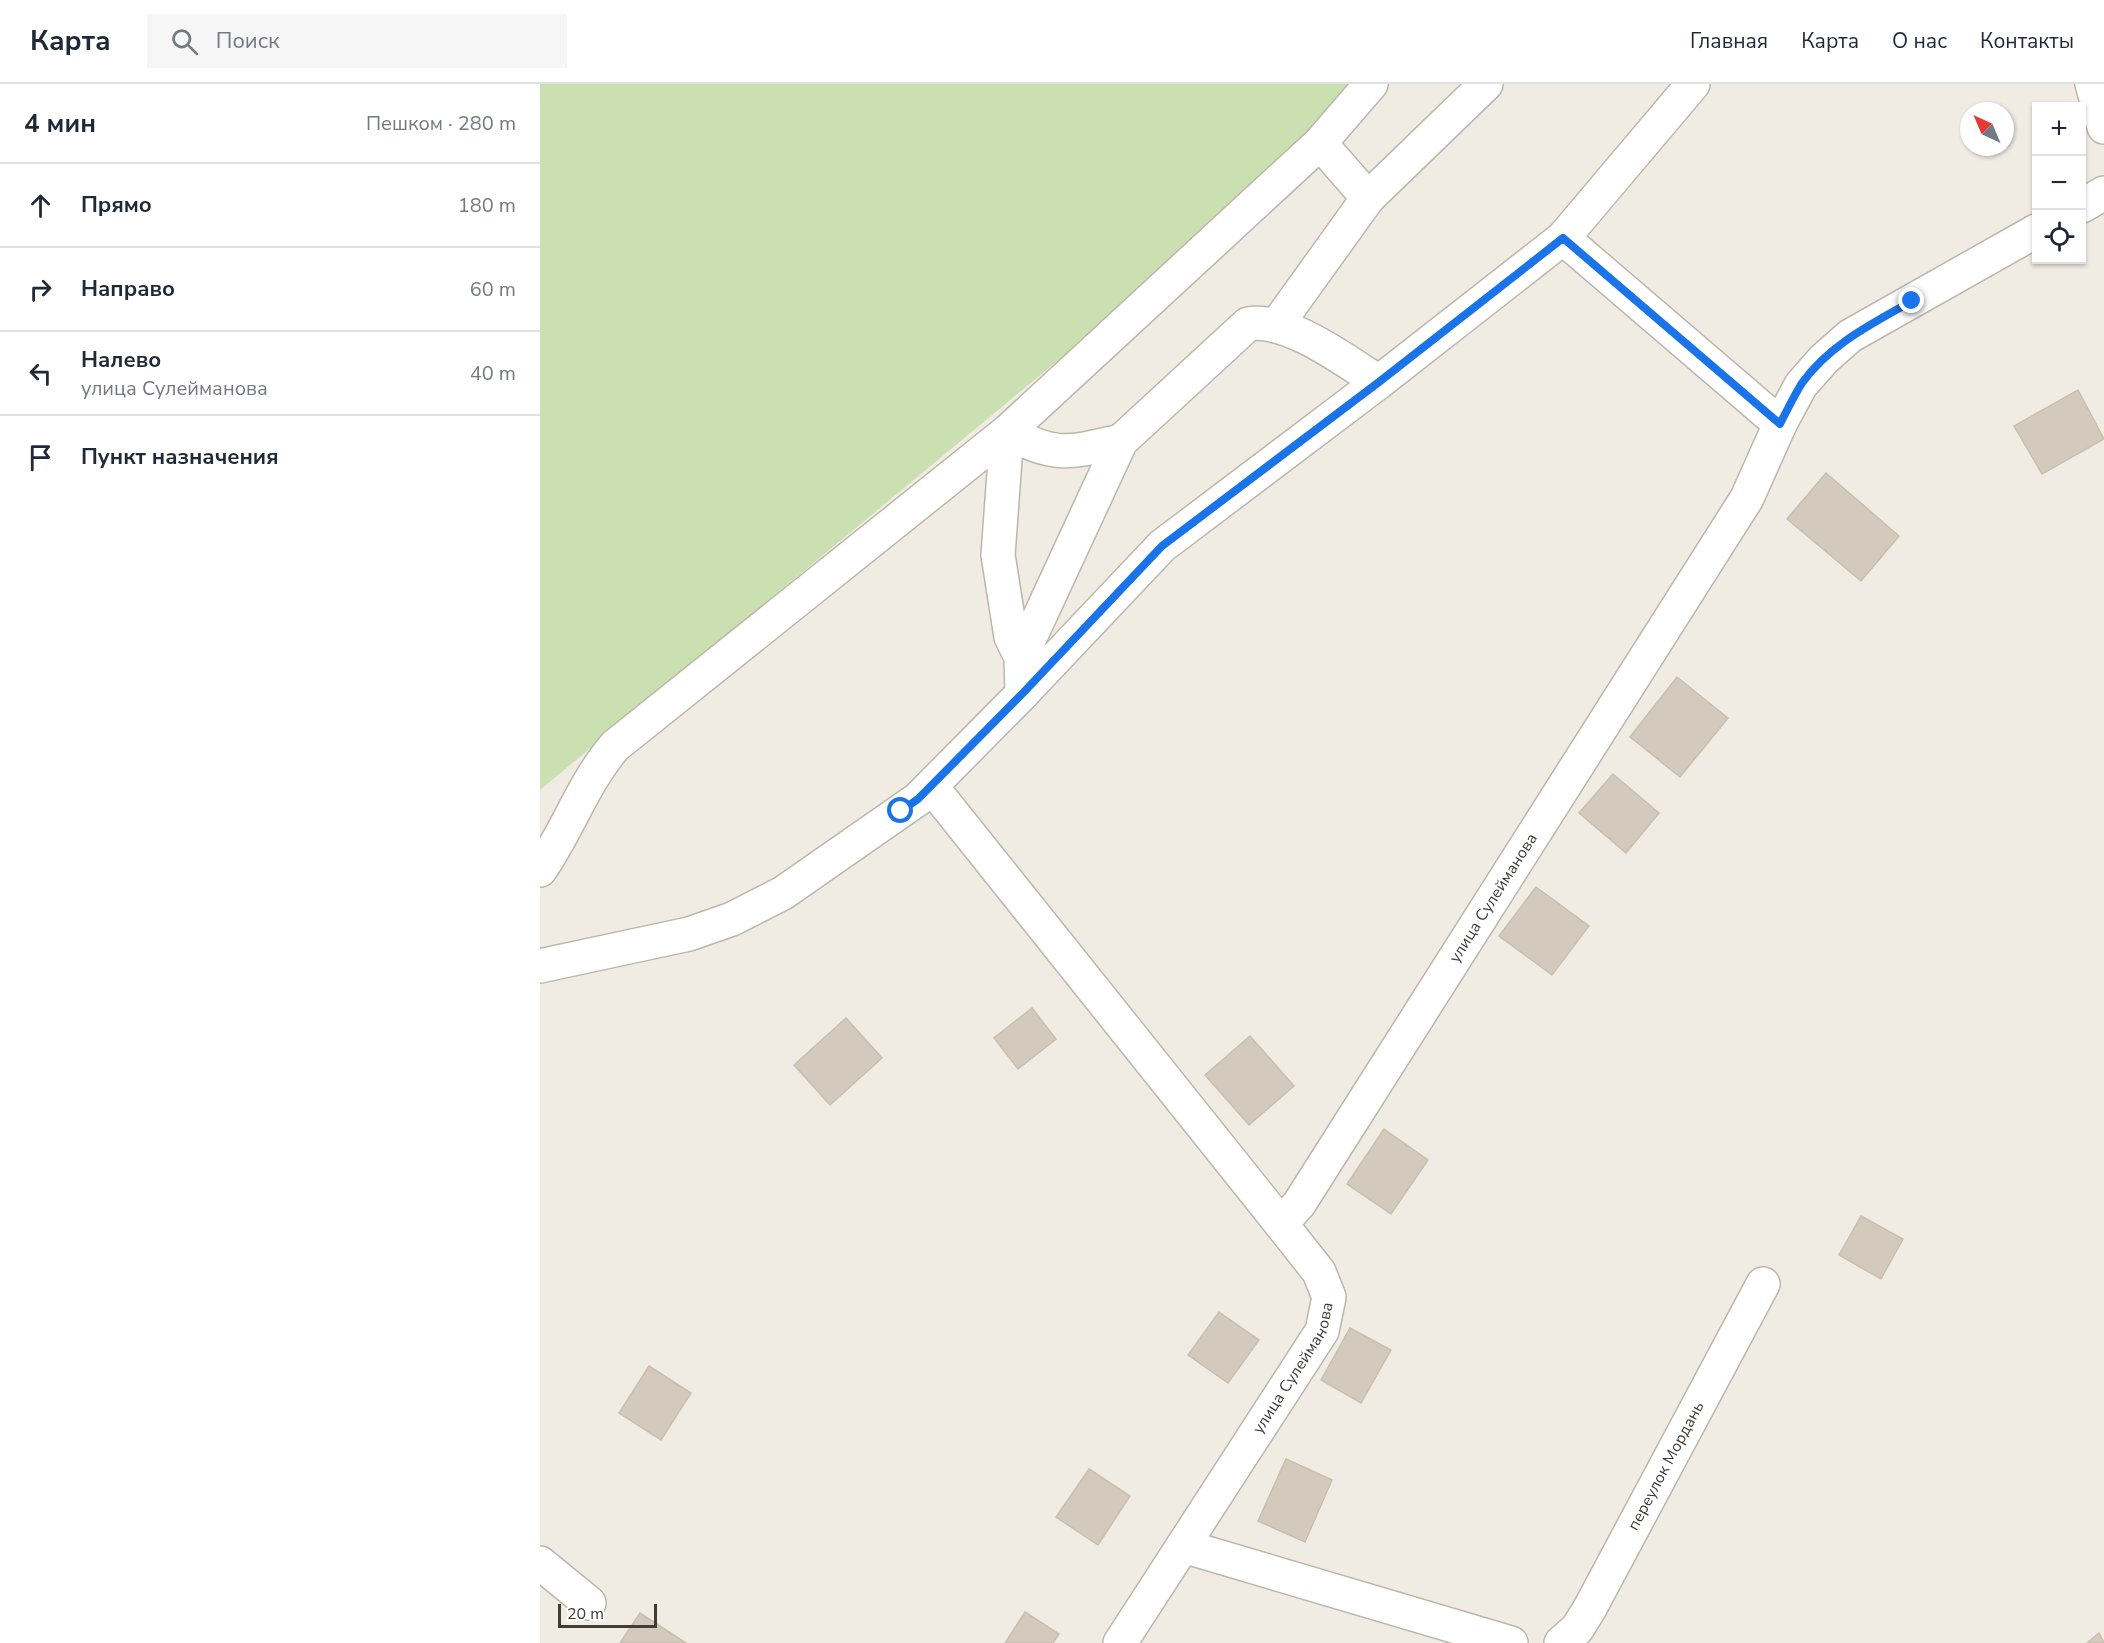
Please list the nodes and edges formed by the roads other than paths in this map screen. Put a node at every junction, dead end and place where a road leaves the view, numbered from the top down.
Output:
1 (1371, 84) edge
2 (1486, 84) edge
3 (1693, 84) edge
4 (2092, 84) edge
5 (2104, 127) edge
6 (1320, 143) junction
7 (2104, 193) edge
8 (1368, 198) junction
9 (2086, 204) edge
10 (2032, 234) edge
11 (1563, 238) junction
12 (1276, 326) junction
13 (1379, 382) junction
14 (1780, 424) junction
15 (1007, 432) junction
16 (1121, 441) junction
17 (1021, 657) junction
18 (1022, 694) junction
19 (931, 786) junction
20 (540, 870) edge
21 (540, 966) edge
22 (1281, 1224) junction
23 (1762, 1284) dead end
24 (1183, 1546) junction
25 (540, 1563) edge
26 (589, 1603) dead end
27 (1120, 1643) edge
28 (1511, 1643) edge
29 (1561, 1643) edge

1 - 6 street
2 - 8 street
3 - 11 street
4 - 5 street
6 - 8 street
6 - 15 street
7 - 9 street
8 - 12 street
10 - 14 street, улица Сулейманова
11 - 13 street
11 - 14 street
12 - 13 street
12 - 16 street
13 - 18 street
14 - 22 street, улица Сулейманова
15 - 16 street
15 - 17 street
15 - 20 street
16 - 17 street
17 - 18 street
18 - 19 street
19 - 21 street
19 - 22 street
22 - 24 street, улица Сулейманова
23 - 29 street, переулок Мордань
24 - 27 street, улица Сулейманова
24 - 28 street
25 - 26 street

